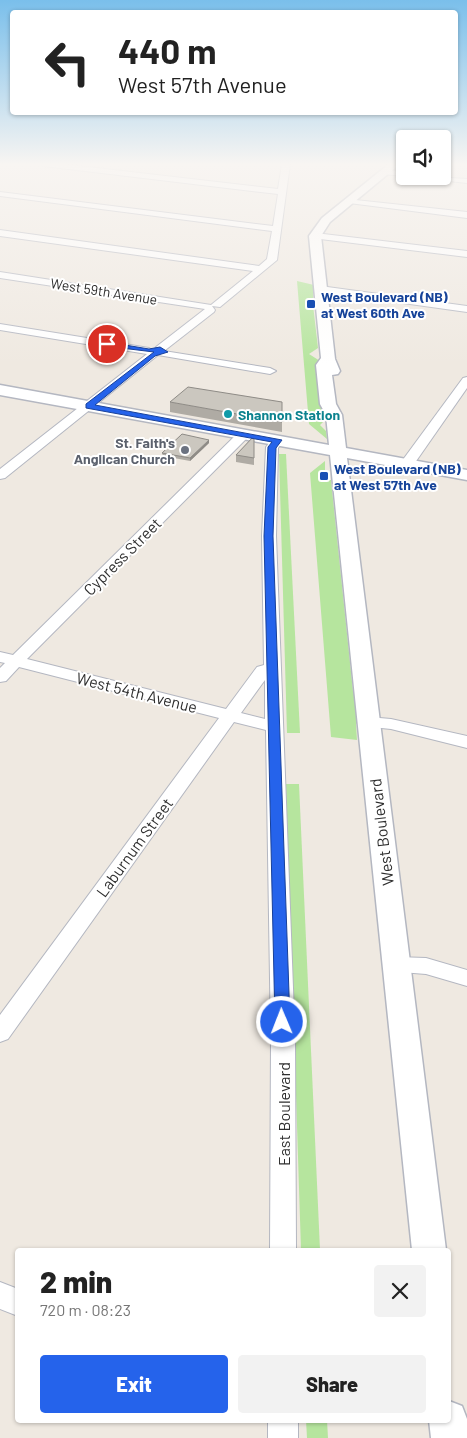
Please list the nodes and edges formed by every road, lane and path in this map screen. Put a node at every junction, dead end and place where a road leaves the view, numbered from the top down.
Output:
1 (277, 231) edge
2 (317, 231) edge
3 (0, 232) edge
4 (315, 236) junction
5 (467, 254) edge
6 (261, 269) junction
7 (0, 275) edge
8 (320, 289) junction
9 (211, 307) junction
10 (467, 309) edge
11 (0, 327) edge
12 (156, 352) junction
13 (270, 371) dead end
14 (467, 380) edge
15 (0, 390) edge
16 (89, 406) junction
17 (244, 434) junction
18 (278, 440) junction
19 (337, 451) junction
20 (407, 464) junction
21 (0, 475) edge
22 (467, 475) edge
23 (8, 659) edge
24 (273, 668) junction
25 (0, 677) edge
26 (230, 716) junction
27 (368, 722) junction
28 (274, 728) junction
29 (467, 742) edge
30 (396, 964) junction
31 (467, 978) edge
32 (0, 1033) edge
33 (283, 1248) edge
34 (429, 1248) edge
35 (0, 1295) edge
36 (15, 1302) edge
37 (283, 1423) edge
38 (448, 1423) edge
39 (283, 1438) edge
40 (450, 1438) edge

1 - 6 street
2 - 4 street
3 - 6 street
4 - 5 street
4 - 8 street, West Boulevard
6 - 9 street
7 - 9 street, West 59th Avenue
8 - 10 street
8 - 19 street, West Boulevard
9 - 12 street
11 - 12 street
12 - 13 street
12 - 16 street
14 - 20 street
15 - 16 street
16 - 17 street
16 - 21 street
17 - 18 street
17 - 23 street, Cypress Street
18 - 19 street
18 - 24 street, East Boulevard
19 - 20 street
19 - 27 street, West Boulevard
20 - 22 street
23 - 25 street, Cypress Street
23 - 26 street, West 54th Avenue
24 - 26 street, Laburnum Street
24 - 28 street, East Boulevard
26 - 28 street, West 54th Avenue
26 - 32 street, Laburnum Street
27 - 29 street
27 - 30 street, West Boulevard
28 - 33 street, East Boulevard
30 - 31 street
30 - 34 street, West Boulevard
35 - 36 street
37 - 39 street
38 - 40 street

